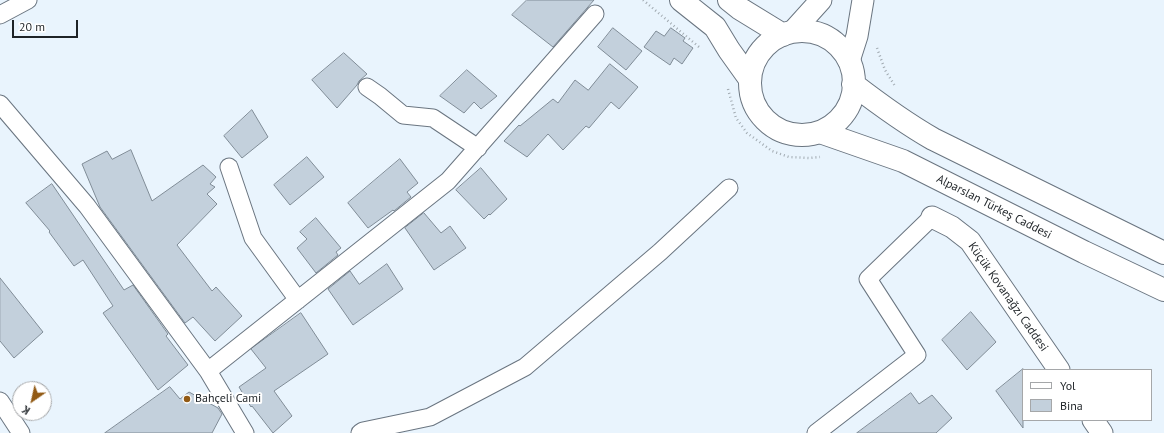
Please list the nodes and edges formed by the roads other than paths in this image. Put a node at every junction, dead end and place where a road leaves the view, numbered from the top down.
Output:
1 (28, 0) edge
2 (681, 0) edge
3 (729, 0) edge
4 (821, 0) edge
5 (863, 0) edge
6 (595, 14) dead end
7 (0, 15) edge
8 (788, 33) junction
9 (849, 61) junction
10 (749, 78) junction
11 (853, 84) junction
12 (367, 87) dead end
13 (0, 104) edge
14 (820, 132) junction
15 (478, 148) junction
16 (229, 167) dead end
17 (729, 188) dead end
18 (932, 217) joint
19 (1164, 253) edge
20 (1164, 290) edge
21 (298, 300) junction
22 (1058, 369) edge
23 (208, 371) junction
24 (0, 401) edge
25 (1094, 421) edge
26 (21, 433) edge
27 (245, 433) edge
28 (360, 433) edge
29 (816, 433) edge
30 (1102, 433) edge

1 - 7 street
2 - 10 main road
3 - 8 main road
4 - 8 street
5 - 9 street
6 - 15 street
8 - 9 main road
8 - 10 main road
9 - 11 main road
10 - 14 main road
11 - 14 main road
11 - 19 main road
12 - 15 street
13 - 23 street
14 - 20 main road, Alparslan Türkeş Caddesi
15 - 21 street
16 - 21 street
17 - 28 street
18 - 22 street, Küçük Kovanağzı Caddesi
18 - 29 street
21 - 23 street
23 - 27 street
24 - 26 street
25 - 30 street

